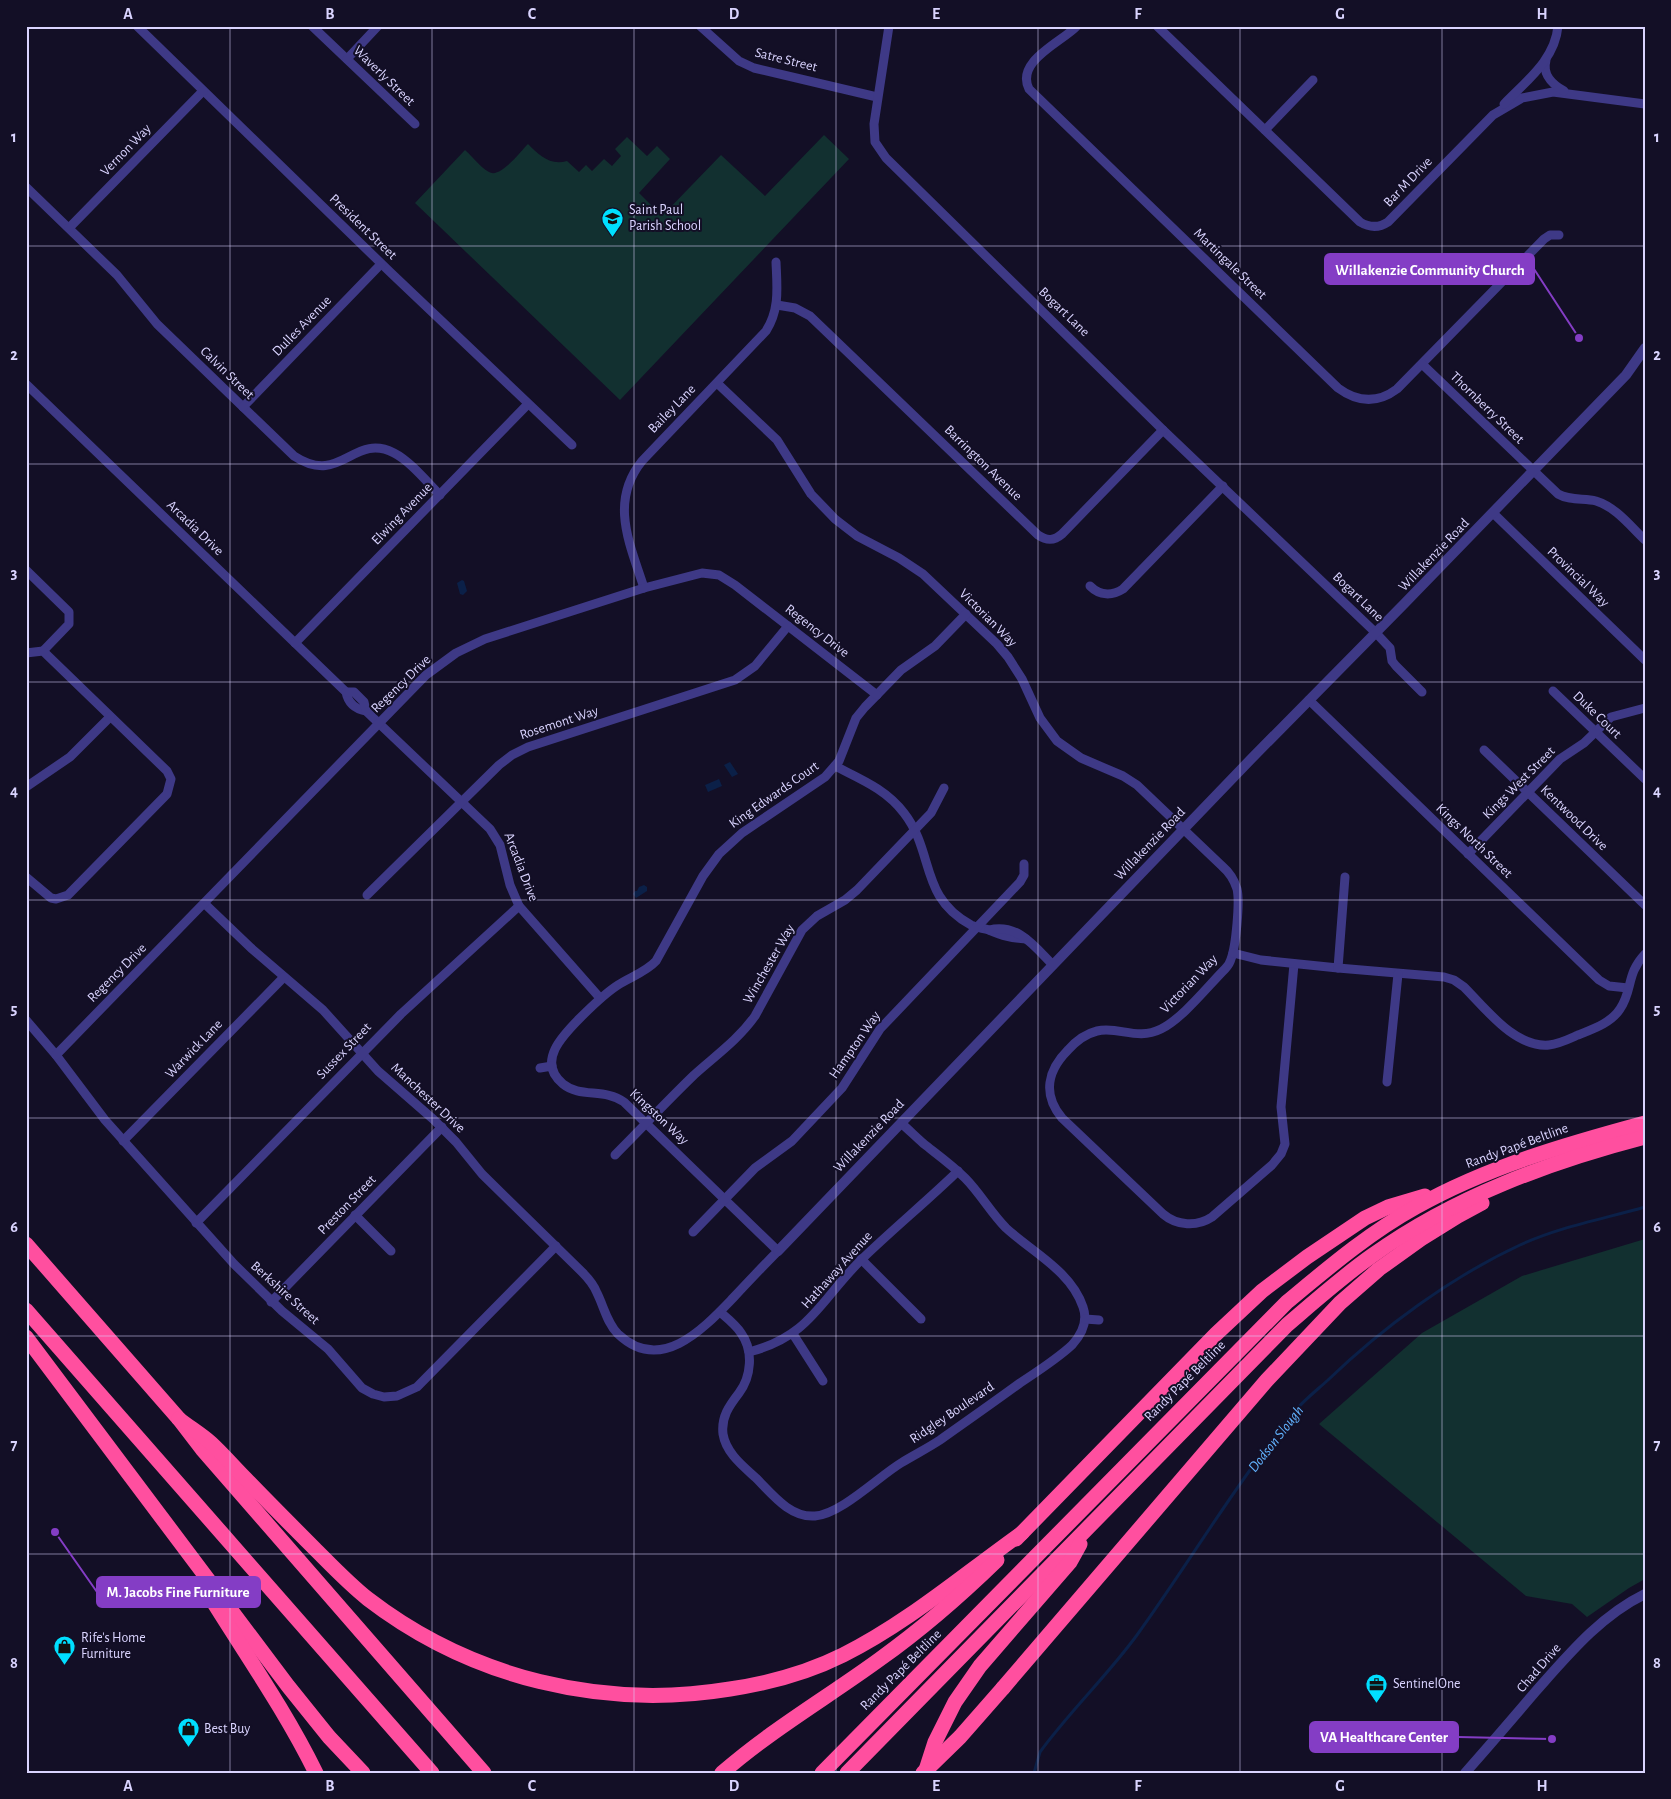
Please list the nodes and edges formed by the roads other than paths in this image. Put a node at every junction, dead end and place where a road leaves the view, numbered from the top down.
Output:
1 (137, 26) edge
2 (312, 26) edge
3 (378, 26) edge
4 (700, 26) edge
5 (889, 26) edge
6 (1077, 26) edge
7 (1157, 26) edge
8 (1558, 26) edge
9 (1547, 58) junction
10 (347, 59) junction
11 (1313, 80) dead end
12 (203, 91) junction
13 (1567, 93) junction
14 (877, 97) junction
15 (1645, 104) edge
16 (1494, 114) junction
17 (415, 124) dead end
18 (1265, 130) junction
19 (26, 187) edge
20 (69, 228) junction
21 (1559, 235) dead end
22 (776, 262) dead end
23 (381, 264) junction
24 (777, 305) junction
25 (1645, 348) edge
26 (1422, 364) junction
27 (717, 383) junction
28 (26, 384) edge
29 (528, 404) junction
30 (243, 407) junction
31 (1163, 430) junction
32 (572, 445) dead end
33 (1533, 471) junction
34 (1223, 486) junction
35 (440, 495) junction
36 (1493, 513) junction
37 (1645, 540) edge
38 (26, 570) edge
39 (1090, 586) dead end
40 (644, 588) junction
41 (966, 614) junction
42 (788, 626) junction
43 (1376, 633) junction
44 (295, 643) junction
45 (43, 651) junction
46 (26, 653) edge
47 (1645, 660) edge
48 (1553, 691) dead end
49 (1422, 692) dead end
50 (877, 695) junction
51 (1309, 700) junction
52 (1645, 708) edge
53 (110, 717) junction
54 (379, 724) junction
55 (1595, 732) junction
56 (1484, 750) dead end
57 (835, 766) junction
58 (1645, 780) edge
59 (26, 787) edge
60 (944, 788) dead end
61 (1528, 792) junction
62 (461, 802) junction
63 (915, 829) junction
64 (1184, 829) junction
65 (1468, 854) junction
66 (1024, 864) dead end
67 (26, 877) edge
68 (1345, 877) dead end
69 (367, 895) dead end
70 (205, 904) junction
71 (1645, 905) edge
72 (519, 906) junction
73 (976, 927) junction
74 (1233, 953) junction
75 (1645, 954) edge
76 (1053, 964) junction
77 (1294, 964) junction
78 (1338, 968) junction
79 (1398, 974) junction
80 (284, 977) junction
81 (1628, 988) junction
82 (600, 998) junction
83 (26, 1020) edge
84 (362, 1053) junction
85 (56, 1055) junction
86 (552, 1066) junction
87 (540, 1068) dead end
88 (1387, 1082) dead end
89 (902, 1122) junction
90 (1645, 1122) edge
91 (647, 1123) junction
92 (442, 1127) junction
93 (1645, 1137) edge
94 (123, 1141) junction
95 (1645, 1142) edge
96 (615, 1155) dead end
97 (958, 1171) junction
98 (1446, 1192) junction
99 (725, 1199) junction
100 (355, 1216) junction
101 (196, 1223) junction
102 (693, 1232) dead end
103 (26, 1244) edge
104 (556, 1246) junction
105 (391, 1251) dead end
106 (778, 1251) junction
107 (861, 1259) junction
108 (271, 1302) junction
109 (26, 1310) edge
110 (720, 1312) junction
111 (921, 1319) dead end
112 (1085, 1319) junction
113 (1099, 1320) dead end
114 (793, 1334) junction
115 (26, 1338) edge
116 (667, 1348) joint
117 (749, 1352) junction
118 (823, 1381) dead end
119 (179, 1420) junction
120 (1092, 1524) junction
121 (1022, 1533) junction
122 (184, 1549) junction
123 (1645, 1594) edge
124 (316, 1773) edge
125 (363, 1773) edge
126 (432, 1773) edge
127 (484, 1773) edge
128 (722, 1773) edge
129 (822, 1773) edge
130 (847, 1773) edge
131 (924, 1773) edge
132 (1466, 1773) edge

1 - 12 street, President Street
2 - 10 street, Waverly Street
3 - 10 street
4 - 14 street, Satre Street
5 - 14 street
6 - 26 street, Martingale Street
7 - 18 street, Bar M Drive
8 - 9 street
9 - 13 street
9 - 16 street
10 - 17 street, Waverly Street
11 - 18 street
12 - 20 street, Vernon Way
12 - 23 street, President Street
13 - 15 street, Bar M Drive
13 - 16 street, Bar M Drive
14 - 31 street, Bogart Lane
16 - 18 street, Bar M Drive
19 - 20 street, Calvin Street
20 - 30 street, Calvin Street
21 - 26 street, Martingale Street
22 - 24 street, Bailey Lane
23 - 29 street, President Street
23 - 30 street, Dulles Avenue
24 - 27 street, Bailey Lane
24 - 31 street, Barrington Avenue
25 - 33 street, Willakenzie Road
26 - 33 street, Thornberry Street
27 - 40 street, Bailey Lane
27 - 41 street, Victorian Way
28 - 44 street, Arcadia Drive
29 - 32 street, President Street
29 - 35 street, Elwing Avenue
30 - 35 street, Calvin Street
31 - 34 street, Bogart Lane
33 - 36 street, Willakenzie Road
33 - 37 street, Thornberry Street
34 - 39 street
34 - 43 street, Bogart Lane
35 - 44 street, Elwing Avenue
36 - 43 street, Willakenzie Road
36 - 47 street, Provincial Way
38 - 45 street
40 - 42 street, Regency Drive
40 - 54 street, Regency Drive
41 - 50 street, King Edwards Court
41 - 64 street, Victorian Way
42 - 50 street, Regency Drive
42 - 62 street, Rosemont Way
43 - 49 street, Bogart Lane
43 - 51 street, Willakenzie Road
44 - 54 street, Arcadia Drive
45 - 46 street
45 - 53 street
48 - 55 street, Duke Court
50 - 57 street, King Edwards Court
51 - 64 street, Willakenzie Road
51 - 65 street, Kings North Street
52 - 55 street, Kings West Street
53 - 59 street
53 - 67 street
54 - 62 street, Arcadia Drive
54 - 70 street, Regency Drive
55 - 58 street, Duke Court
55 - 61 street, Kings West Street
56 - 61 street, Kentwood Drive
57 - 63 street
57 - 82 street, King Edwards Court
60 - 63 street, Winchester Way
61 - 65 street, Kings West Street
61 - 71 street, Kentwood Drive
62 - 69 street, Rosemont Way
62 - 72 street, Arcadia Drive
63 - 73 street
63 - 91 street, Winchester Way
64 - 74 street, Victorian Way
64 - 76 street, Willakenzie Road
65 - 81 street, Kings North Street
66 - 73 street, Hampton Way
68 - 78 street
70 - 80 street, Manchester Drive
70 - 85 street, Regency Drive
72 - 82 street, Arcadia Drive
72 - 84 street, Sussex Street
73 - 76 street
73 - 99 street, Hampton Way
74 - 77 street
74 - 77 street, Victorian Way
75 - 81 street
76 - 89 street, Willakenzie Road
77 - 78 street
78 - 79 street
79 - 81 street
79 - 88 street
80 - 84 street, Manchester Drive
80 - 94 street, Warwick Lane
82 - 86 street
83 - 85 street, Berkshire Street
84 - 92 street, Manchester Drive
84 - 101 street, Sussex Street
85 - 94 street, Berkshire Street
86 - 87 street
86 - 91 street, Kingston Way
89 - 97 street
89 - 106 street, Willakenzie Road
90 - 98 highway, Randy Papé Beltline
91 - 96 street, Winchester Way
91 - 99 street, Kingston Way
92 - 100 street, Preston Street
92 - 104 street, Manchester Drive
93 - 120 highway
94 - 101 street, Berkshire Street
95 - 131 highway, bridge
97 - 107 street, Hathaway Avenue
97 - 112 street
98 - 121 highway
98 - 129 highway, Randy Papé Beltline
99 - 102 street, Hampton Way
99 - 106 street, Kingston Way
100 - 105 street
100 - 108 street, Preston Street
101 - 108 street, Berkshire Street
103 - 119 highway
104 - 108 street, Berkshire Street
104 - 116 street, Manchester Drive
106 - 110 street, Willakenzie Road
107 - 111 street
107 - 114 street, Hathaway Avenue
109 - 126 highway
110 - 116 street, Willakenzie Road
110 - 117 street
112 - 113 street
112 - 117 street, Ridgley Boulevard
114 - 117 street, Hathaway Avenue
114 - 118 street
115 - 122 highway
119 - 121 highway
119 - 127 highway
120 - 130 highway
120 - 131 highway
121 - 128 highway
122 - 124 highway
122 - 125 highway
123 - 132 street, Chad Drive

